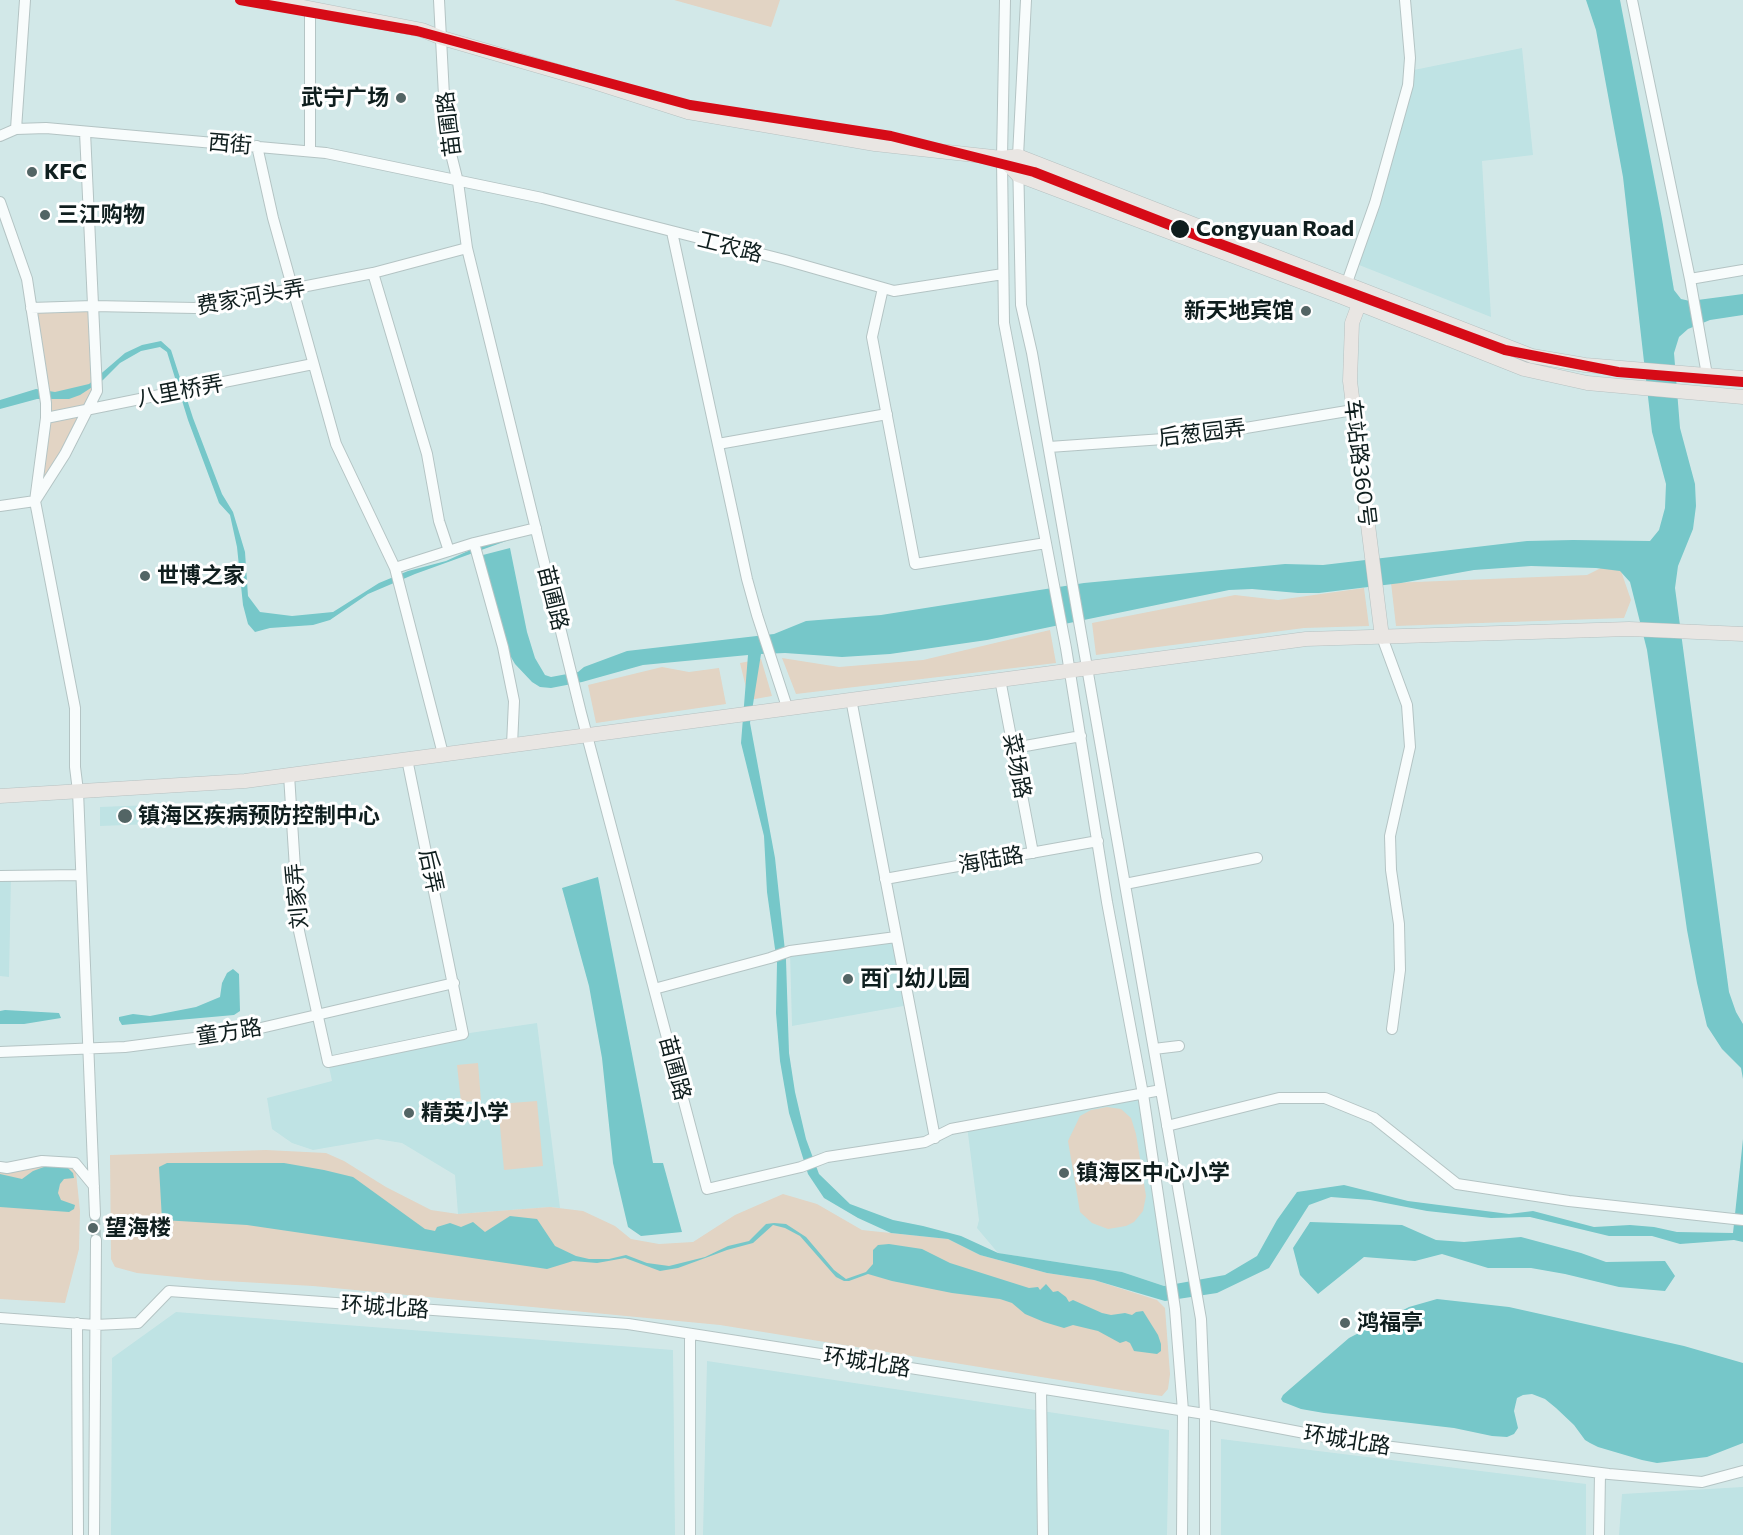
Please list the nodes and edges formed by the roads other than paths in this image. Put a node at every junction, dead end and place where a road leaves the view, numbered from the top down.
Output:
1 (25, 0) edge
2 (267, 0) edge
3 (439, 0) edge
4 (1005, 0) edge
5 (1026, 0) edge
6 (1405, 0) edge
7 (1632, 0) edge
8 (310, 8) junction
9 (442, 38) junction
10 (16, 129) junction
11 (85, 132) junction
12 (0, 136) edge
13 (257, 146) junction
14 (310, 151) junction
15 (1018, 156) junction
16 (1002, 158) junction
17 (1018, 175) junction
18 (458, 182) junction
19 (0, 202) edge
20 (672, 232) junction
21 (467, 248) junction
22 (1743, 270) edge
23 (374, 273) junction
24 (1003, 274) junction
25 (1690, 279) junction
26 (883, 288) junction
27 (293, 290) junction
28 (1344, 290) junction
29 (1361, 298) junction
30 (93, 306) junction
31 (32, 308) junction
32 (313, 364) junction
33 (1707, 375) junction
34 (1743, 378) edge
35 (1743, 397) edge
36 (88, 409) junction
37 (1353, 410) junction
38 (887, 414) junction
39 (46, 418) junction
40 (718, 444) junction
41 (1049, 447) junction
42 (35, 501) junction
43 (0, 506) edge
44 (536, 528) junction
45 (474, 543) junction
46 (1046, 543) junction
47 (449, 551) junction
48 (395, 568) junction
49 (1743, 634) edge
50 (1382, 637) junction
51 (1088, 668) junction
52 (1069, 670) junction
53 (1000, 679) junction
54 (850, 699) junction
55 (788, 707) junction
56 (587, 735) junction
57 (1081, 736) junction
58 (512, 745) junction
59 (1014, 748) junction
60 (442, 754) junction
61 (407, 759) junction
62 (289, 775) junction
63 (78, 791) junction
64 (0, 795) edge
65 (1098, 841) junction
66 (1033, 853) junction
67 (1257, 858) dead end
68 (81, 874) junction
69 (0, 876) edge
70 (885, 879) junction
71 (1125, 884) junction
72 (896, 937) junction
73 (454, 983) junction
74 (654, 989) junction
75 (317, 1015) junction
76 (1392, 1029) dead end
77 (1179, 1046) dead end
78 (88, 1049) junction
79 (1154, 1049) junction
80 (0, 1052) edge
81 (1161, 1090) junction
82 (1143, 1094) junction
83 (1167, 1126) junction
84 (935, 1138) junction
85 (0, 1167) edge
86 (94, 1186) junction
87 (95, 1215) tunnel mouth
88 (1743, 1220) edge
89 (96, 1240) tunnel mouth
90 (0, 1318) edge
91 (77, 1323) junction
92 (95, 1325) junction
93 (690, 1334) junction
94 (1041, 1389) junction
95 (1183, 1411) junction
96 (1205, 1414) junction
97 (1743, 1471) edge
98 (1600, 1473) junction
99 (78, 1535) edge
100 (94, 1535) edge
101 (690, 1535) edge
102 (1043, 1535) edge
103 (1182, 1535) edge
104 (1205, 1535) edge
105 (1599, 1535) edge

1 - 10 street
2 - 8 main road
3 - 9 street, 苗圃路
4 - 16 street
5 - 15 street
6 - 28 street
7 - 25 street
8 - 9 main road
8 - 14 street
9 - 16 main road
9 - 18 street, 苗圃路
10 - 11 street, 西街
10 - 12 street, 西街
11 - 13 street, 西街
11 - 30 street
13 - 14 street, 西街
13 - 27 street
14 - 18 street, 西街
15 - 16 main road
15 - 17 street
15 - 28 main road
16 - 17 main road
16 - 24 street
17 - 28 main road
17 - 41 street
18 - 20 street, 工农路
18 - 21 street, 苗圃路
19 - 31 street
20 - 26 street, 工农路
20 - 40 street
21 - 23 street, 费家河头弄
21 - 44 street, 苗圃路
22 - 25 street
23 - 27 street, 费家河头弄
23 - 47 street
24 - 26 street, 工农路
24 - 46 street
25 - 33 street
26 - 38 street
27 - 30 street, 费家河头弄
27 - 32 street
28 - 29 main road
29 - 33 main road
29 - 35 main road
29 - 37 main road, 车站路360号
30 - 31 street, 费家河头弄
30 - 36 street
31 - 39 street
32 - 36 street, 八里桥弄
32 - 48 street
33 - 34 main road
36 - 39 street, 八里桥弄
36 - 42 street
37 - 41 street, 后葱园弄
37 - 50 main road, 车站路360号
38 - 40 street
38 - 46 street
39 - 42 street
40 - 55 street
41 - 51 street
42 - 43 street
42 - 63 street
44 - 45 street
44 - 56 street, 苗圃路
45 - 47 street
45 - 58 street
46 - 52 street
47 - 48 street
48 - 60 street
49 - 50 main road
50 - 51 main road
50 - 76 street
51 - 52 main road
51 - 71 street
52 - 53 main road
52 - 57 street
53 - 54 main road
53 - 59 street, 菜场路
54 - 55 main road
54 - 70 street
55 - 56 main road
56 - 58 main road
56 - 74 street, 苗圃路
57 - 59 street
57 - 65 street
58 - 60 main road
59 - 66 street, 菜场路
60 - 61 main road
61 - 62 main road
61 - 73 street, 后弄
62 - 63 main road
62 - 75 street, 刘家弄
63 - 64 main road
63 - 68 street
65 - 66 street, 海陆路
65 - 82 street
66 - 70 street, 海陆路
67 - 71 street
68 - 69 street
68 - 78 street
70 - 72 street
71 - 79 street
72 - 74 street
72 - 84 street
73 - 75 street, 童方路
73 - 75 street, 后弄
74 - 84 street, 苗圃路
75 - 78 street, 童方路
77 - 79 street
78 - 80 street, 童方路
78 - 86 street
79 - 81 street
81 - 82 street
81 - 83 street
82 - 84 street
82 - 95 street
83 - 88 street
83 - 96 street
85 - 86 street
86 - 87 street
89 - 92 street
90 - 91 street, 环城北路
91 - 92 street, 环城北路
91 - 99 street
92 - 93 street, 环城北路
92 - 100 street
93 - 94 street, 环城北路
93 - 101 street
94 - 95 street, 环城北路
94 - 102 street
95 - 96 street, 环城北路
95 - 103 street
96 - 98 street, 环城北路
96 - 104 street
97 - 98 street, 环城北路
98 - 105 street

